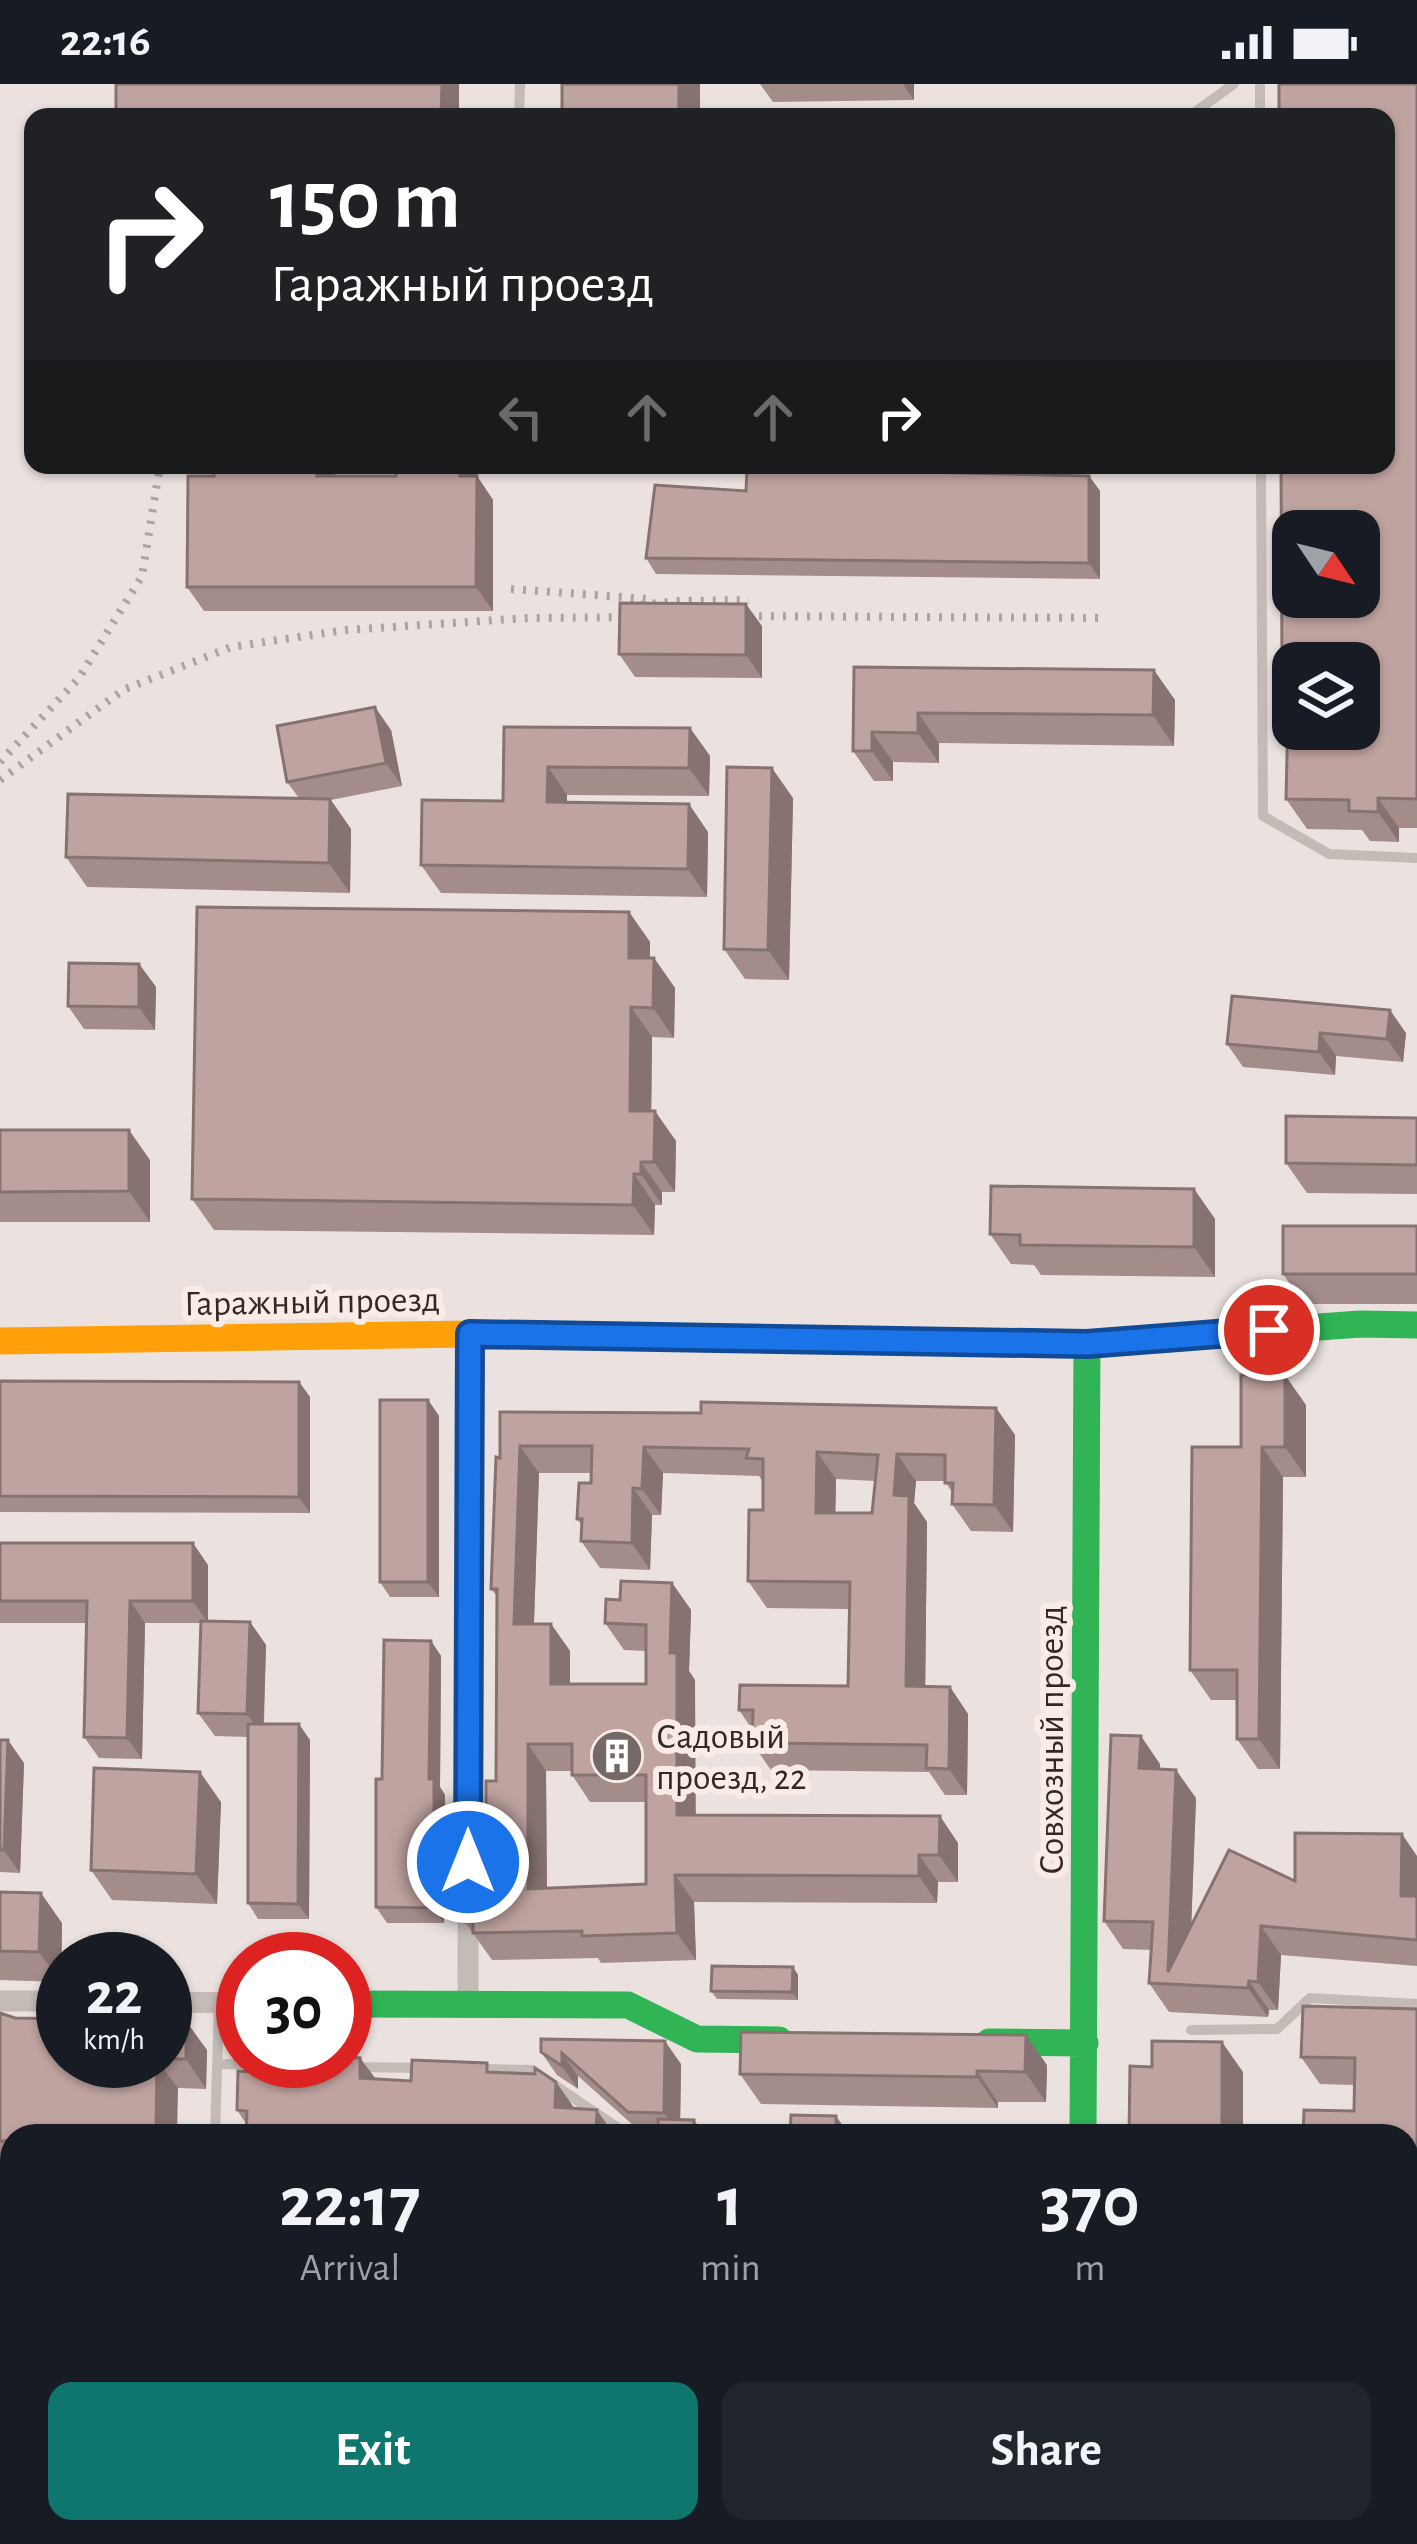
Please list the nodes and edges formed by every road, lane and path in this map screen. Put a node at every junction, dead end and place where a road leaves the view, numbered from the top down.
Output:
1 (1234, 84) edge
2 (1201, 108) edge
3 (1262, 474) edge
4 (1417, 858) edge
5 (1417, 1325) edge
6 (470, 1334) junction
7 (0, 1341) edge
8 (1087, 1344) junction
9 (0, 2001) edge
10 (36, 2001) edge
11 (372, 2004) edge
12 (1417, 2004) edge
13 (468, 2005) junction
14 (1191, 2030) dead end
15 (812, 2040) edge
16 (971, 2042) edge
17 (1085, 2043) junction
18 (372, 2067) edge
19 (442, 2068) edge
20 (465, 2069) edge
21 (217, 2088) edge
22 (216, 2124) edge
23 (612, 2124) edge
24 (1083, 2124) edge

1 - 2 lane
3 - 4 lane
5 - 8 street, Гаражный проезд
6 - 7 street, Гаражный проезд
6 - 8 street, Гаражный проезд
6 - 13 street
8 - 17 street, Совхозный проезд
9 - 10 street
11 - 13 street
12 - 14 lane
13 - 15 street
16 - 17 street
17 - 24 street, Совхозный проезд
18 - 19 lane
20 - 23 lane
21 - 22 lane

